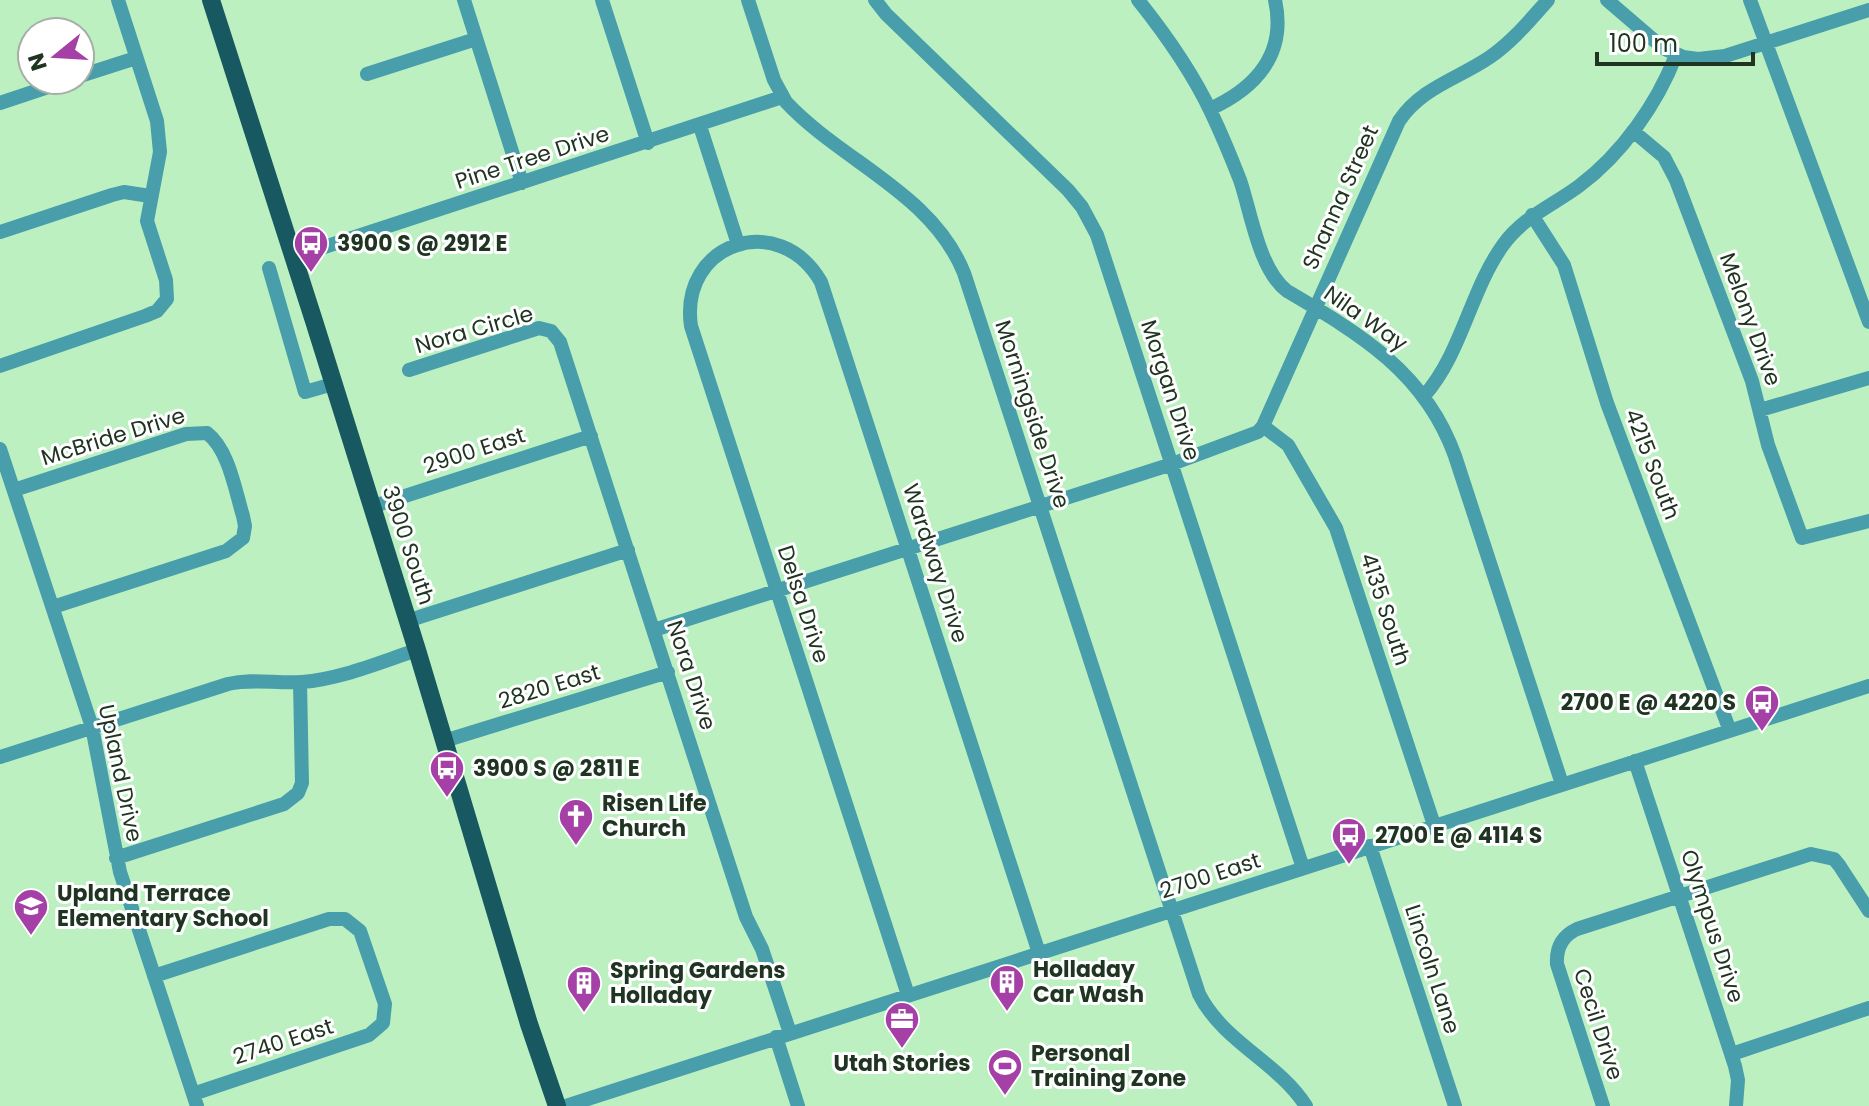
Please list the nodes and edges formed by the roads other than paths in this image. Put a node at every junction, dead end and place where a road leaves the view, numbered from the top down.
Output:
1 (118, 0) edge
2 (211, 0) edge
3 (464, 0) edge
4 (602, 0) edge
5 (748, 0) edge
6 (875, 0) edge
7 (1138, 0) edge
8 (1275, 0) edge
9 (1548, 0) edge
10 (1607, 0) edge
11 (1750, 0) edge
12 (1869, 10) edge
13 (476, 39) junction
14 (1764, 43) junction
15 (1676, 55) junction
16 (136, 58) junction
17 (96, 71) edge
18 (367, 74) dead end
19 (21, 96) edge
20 (782, 97) junction
21 (0, 103) edge
22 (1210, 109) junction
23 (700, 126) junction
24 (1633, 131) junction
25 (648, 143) junction
26 (522, 183) junction
27 (150, 196) junction
28 (1532, 215) junction
29 (0, 232) edge
30 (738, 244) junction
31 (294, 257) junction
32 (269, 268) dead end
33 (1316, 307) junction
34 (1869, 322) edge
35 (551, 331) joint
36 (0, 366) edge
37 (409, 370) dead end
38 (1869, 378) edge
39 (333, 384) junction
40 (1424, 396) junction
41 (1760, 410) junction
42 (1263, 426) junction
43 (591, 436) junction
44 (0, 449) edge
45 (1172, 464) junction
46 (14, 490) junction
47 (1040, 506) junction
48 (371, 507) junction
49 (1869, 521) edge
50 (908, 548) junction
51 (628, 550) junction
52 (776, 590) junction
53 (53, 607) junction
54 (407, 621) junction
55 (654, 630) junction
56 (417, 650) junction
57 (668, 672) junction
58 (300, 682) junction
59 (1869, 686) edge
60 (92, 727) junction
61 (1730, 731) junction
62 (444, 741) junction
63 (0, 757) edge
64 (1635, 761) junction
65 (1562, 784) junction
66 (1434, 825) junction
67 (1370, 846) junction
68 (116, 858) junction
69 (1303, 868) junction
70 (1680, 895) junction
71 (1171, 910) junction
72 (1869, 911) edge
73 (1039, 953) junction
74 (154, 976) junction
75 (908, 995) junction
76 (1869, 1008) edge
77 (783, 1035) junction
78 (1732, 1054) junction
79 (195, 1100) edge
80 (557, 1106) edge
81 (566, 1106) edge
82 (798, 1106) edge
83 (1306, 1106) edge
84 (1455, 1106) edge
85 (1603, 1106) edge
86 (1736, 1106) edge

1 - 16 street
2 - 31 main road, 3900 South
3 - 13 street
4 - 25 street
5 - 20 street, Morningside Drive
6 - 45 street, Morgan Drive
7 - 22 street, Nila Way
8 - 22 street
9 - 33 street, Shanna Street
10 - 15 street
11 - 14 street
12 - 14 street
13 - 18 street
13 - 26 street
14 - 15 street
14 - 34 street
15 - 24 street
16 - 17 street
16 - 27 street
19 - 21 street
20 - 23 street, Pine Tree Drive
20 - 47 street, Morningside Drive
22 - 33 street, Nila Way
23 - 25 street, Pine Tree Drive
23 - 30 street
24 - 28 street
24 - 41 street, Melony Drive
25 - 26 street, Pine Tree Drive
26 - 31 street, Pine Tree Drive
27 - 29 street
27 - 36 street
28 - 40 street
28 - 61 street, 4215 South
30 - 50 street, Wardway Drive
30 - 52 street, Delsa Drive
31 - 39 main road, 3900 South
32 - 39 street
33 - 40 street, Nila Way
33 - 42 street, Shanna Street
35 - 37 street, Nora Circle
35 - 43 street, Nora Drive
38 - 41 street
39 - 48 main road, 3900 South
40 - 65 street, Nila Way
41 - 49 street, Melony Drive
42 - 45 street
42 - 66 street, 4135 South
43 - 48 street, 2900 East
43 - 51 street, Nora Drive
44 - 46 street, Upland Drive
45 - 47 street
45 - 69 street, Morgan Drive
46 - 53 street, Upland Drive
46 - 53 street, McBride Drive
47 - 50 street
47 - 71 street, Morningside Drive
48 - 54 main road, 3900 South
50 - 52 street
50 - 73 street, Wardway Drive
51 - 54 street
51 - 55 street, Nora Drive
52 - 55 street
52 - 75 street, Delsa Drive
53 - 60 street, Upland Drive
54 - 56 main road, 3900 South
55 - 57 street, Nora Drive
56 - 58 street
56 - 62 main road, 3900 South
57 - 62 street, 2820 East
57 - 77 street, Nora Drive
58 - 60 street
58 - 68 street
59 - 61 street, 2700 East
60 - 63 street
60 - 68 street, Upland Drive
61 - 64 street, 2700 East
62 - 80 main road, 3900 South
64 - 65 street, 2700 East
64 - 70 street, Olympus Drive
65 - 66 street, 2700 East
66 - 67 street, 2700 East
67 - 69 street, 2700 East
67 - 84 street, Lincoln Lane
68 - 74 street, Upland Drive
69 - 71 street, 2700 East
70 - 72 street
70 - 78 street, Olympus Drive
70 - 85 street, Cecil Drive
71 - 73 street, 2700 East
71 - 83 street, Morningside Drive
73 - 75 street, 2700 East
74 - 79 street, Upland Drive
74 - 79 street, 2740 East
75 - 77 street, 2700 East
76 - 78 street
77 - 81 street, 2700 East
77 - 82 street, Nora Drive
78 - 86 street, Olympus Drive

